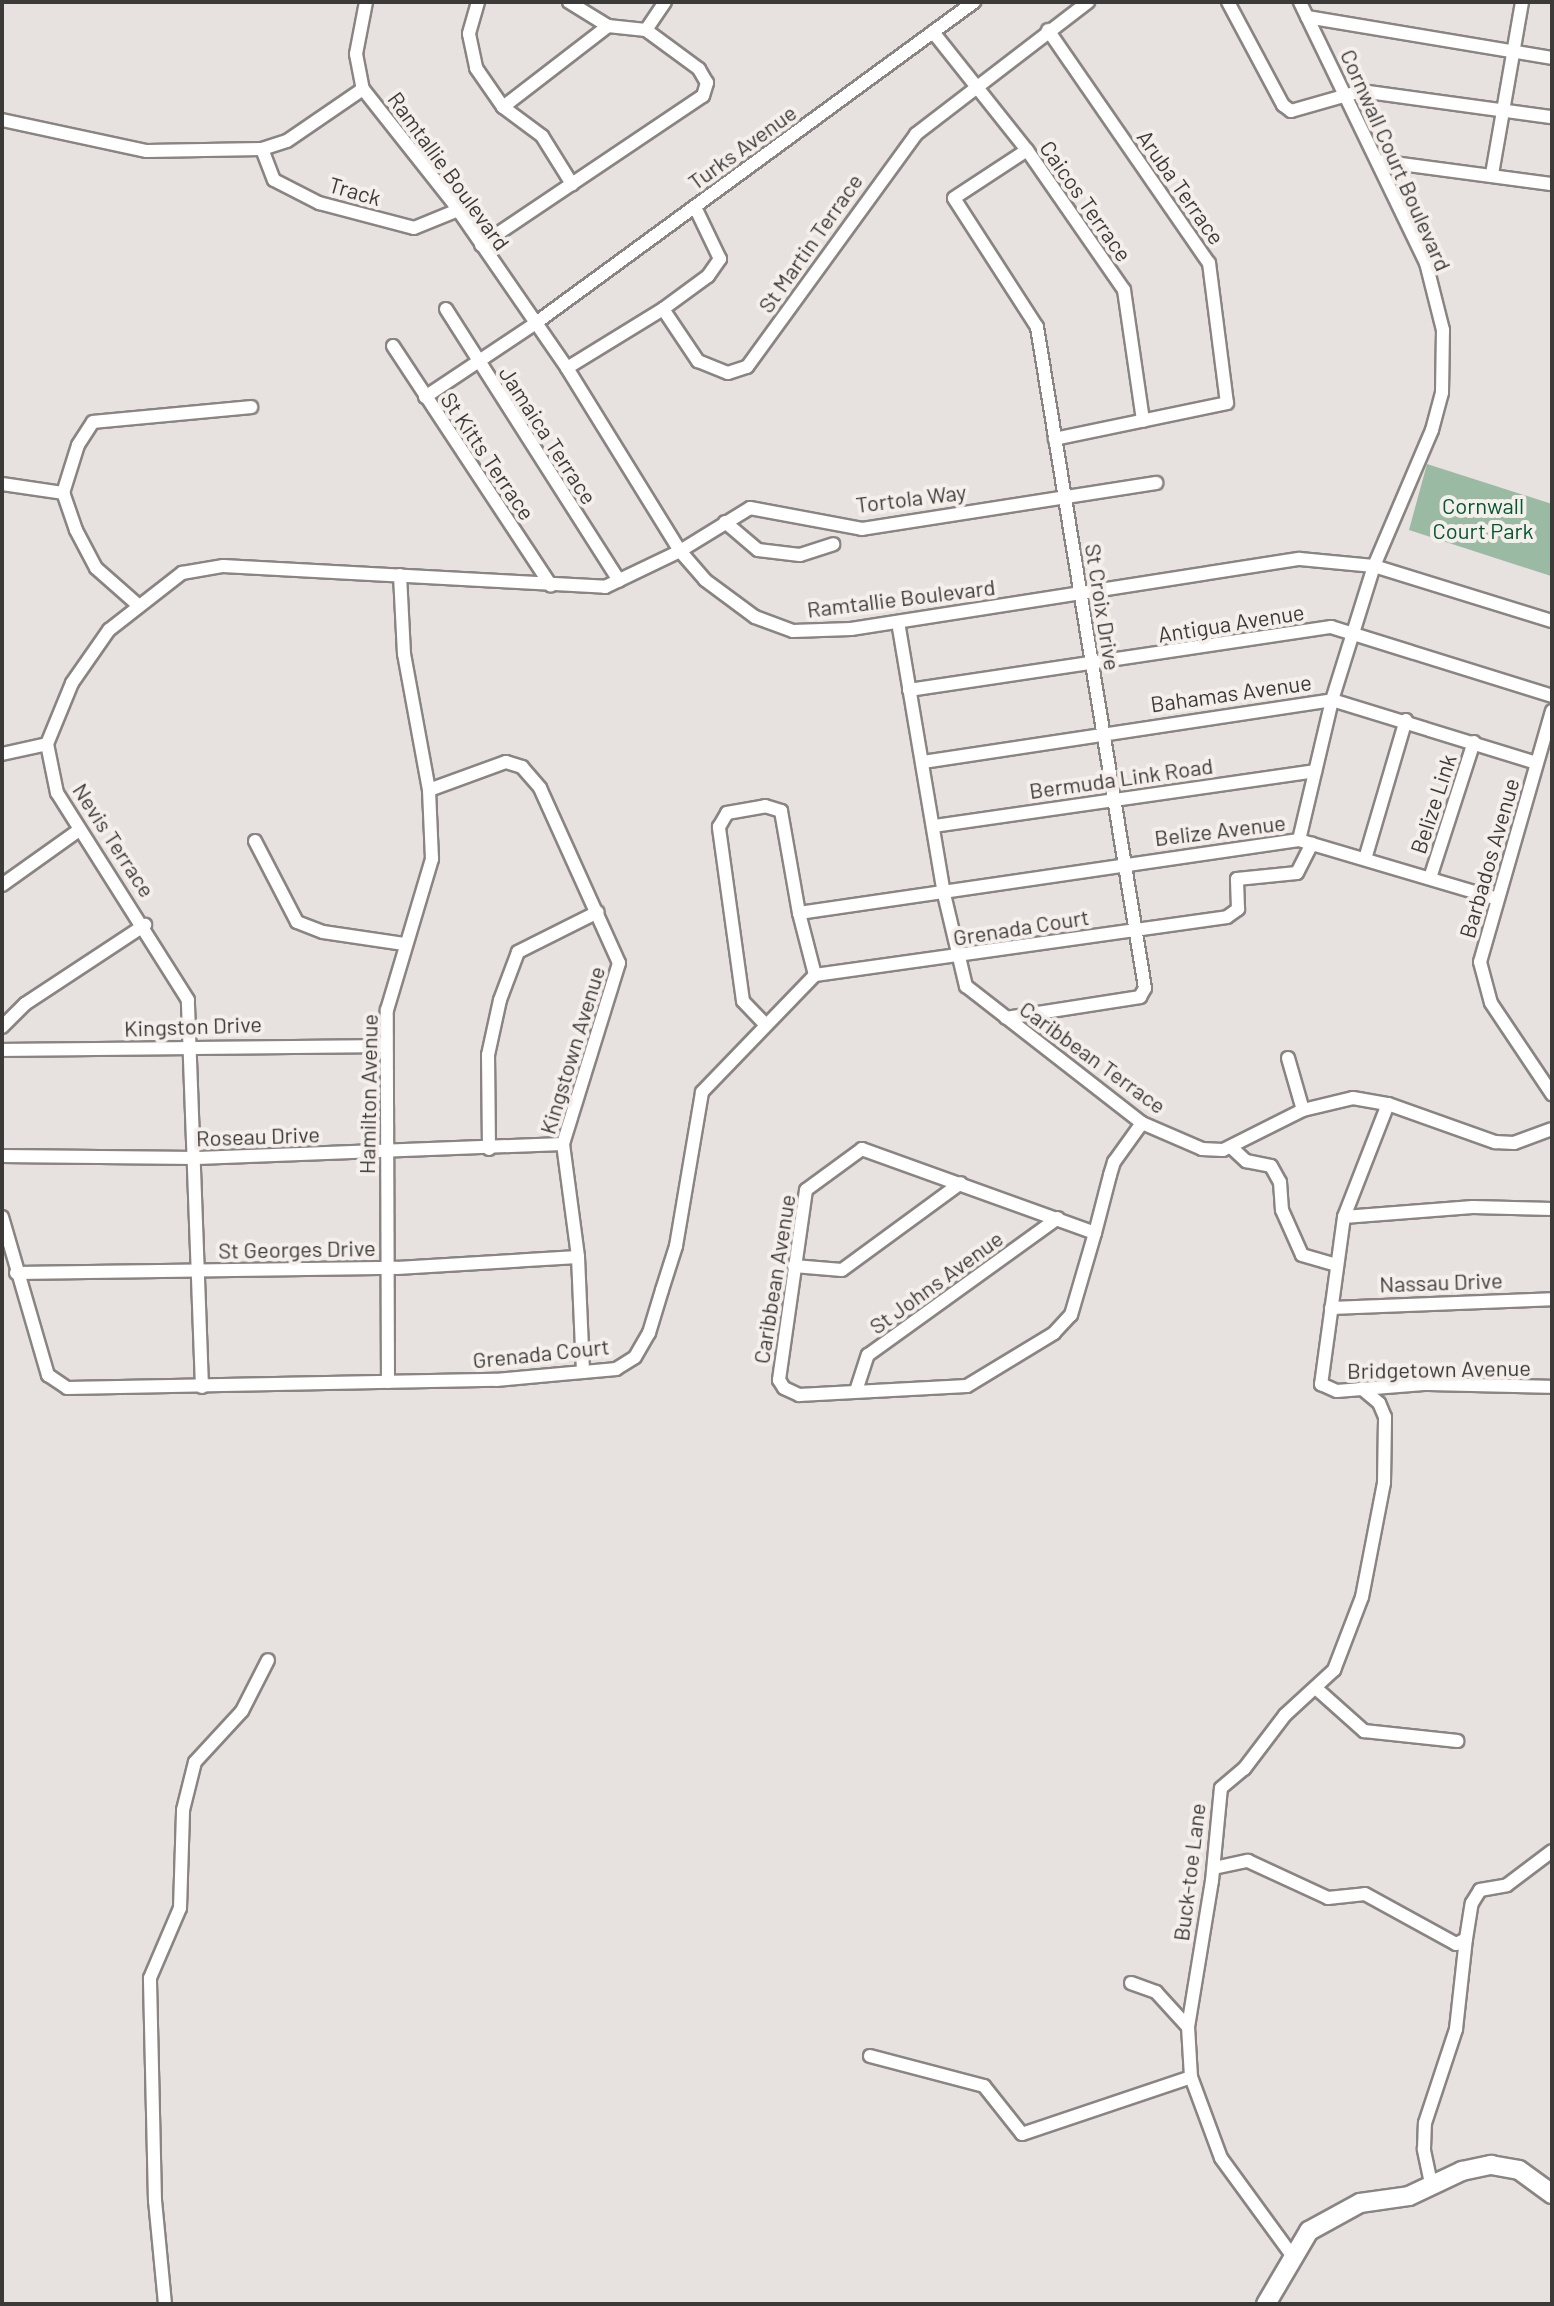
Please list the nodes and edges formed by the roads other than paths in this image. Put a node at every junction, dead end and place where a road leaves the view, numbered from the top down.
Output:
1 (366, 2) edge
2 (478, 2) edge
3 (569, 2) edge
4 (665, 2) edge
5 (974, 2) edge
6 (1088, 2) edge
7 (1228, 2) edge
8 (1300, 2) edge
9 (1522, 2) edge
10 (1307, 17) junction
11 (608, 26) junction
12 (646, 30) junction
13 (1048, 30) junction
14 (933, 32) junction
15 (1516, 52) junction
16 (1552, 58) edge
17 (977, 85) junction
18 (363, 89) junction
19 (1346, 94) junction
20 (503, 107) junction
21 (1506, 111) junction
22 (1552, 117) edge
23 (2, 120) edge
24 (262, 149) junction
25 (1027, 150) junction
26 (1379, 161) junction
27 (1492, 174) junction
28 (572, 184) junction
29 (1552, 184) edge
30 (695, 207) junction
31 (458, 210) junction
32 (481, 245) junction
33 (446, 309) dead end
34 (663, 309) junction
35 (533, 325) junction
36 (393, 346) dead end
37 (477, 362) junction
38 (567, 368) junction
39 (425, 397) junction
40 (251, 407) dead end
41 (1143, 421) junction
42 (1055, 439) junction
43 (1156, 483) dead end
44 (2, 484) edge
45 (63, 493) junction
46 (1065, 498) junction
47 (725, 522) junction
48 (833, 544) dead end
49 (680, 551) junction
50 (1374, 566) junction
51 (400, 575) junction
52 (619, 581) junction
53 (551, 586) junction
54 (1080, 594) junction
55 (138, 605) junction
56 (1552, 621) edge
57 (898, 622) junction
58 (1355, 632) junction
59 (1092, 666) junction
60 (909, 690) junction
61 (1552, 696) edge
62 (1332, 700) junction
63 (1552, 711) edge
64 (1406, 720) junction
65 (1103, 731) junction
66 (1474, 742) junction
67 (47, 744) junction
68 (2, 754) edge
69 (923, 762) junction
70 (1537, 763) junction
71 (1315, 771) junction
72 (429, 790) junction
73 (1114, 799) junction
74 (934, 826) junction
75 (79, 830) junction
76 (1299, 840) junction
77 (255, 841) dead end
78 (1312, 844) junction
79 (1365, 859) junction
80 (1125, 863) junction
81 (1430, 878) junction
82 (2, 885) edge
83 (944, 894) junction
84 (1495, 898) junction
85 (598, 912) junction
86 (799, 913) junction
87 (145, 925) junction
88 (1136, 930) junction
89 (404, 944) junction
90 (956, 957) junction
91 (815, 975) junction
92 (1006, 1018) junction
93 (764, 1023) junction
94 (2, 1027) edge
95 (385, 1046) junction
96 (194, 1048) junction
97 (2, 1050) edge
98 (1288, 1058) dead end
99 (1552, 1094) edge
100 (1388, 1104) junction
101 (1303, 1110) junction
102 (1142, 1123) junction
103 (1552, 1129) edge
104 (563, 1144) junction
105 (1231, 1147) junction
106 (489, 1149) junction
107 (385, 1153) junction
108 (2, 1156) edge
109 (197, 1158) junction
110 (961, 1183) junction
111 (1552, 1209) edge
112 (2, 1217) edge
113 (1344, 1217) junction
114 (1058, 1218) junction
115 (1095, 1233) junction
116 (578, 1257) junction
117 (1337, 1265) junction
118 (794, 1266) junction
119 (387, 1268) junction
120 (199, 1272) junction
121 (16, 1273) junction
122 (1552, 1299) edge
123 (1331, 1308) junction
124 (583, 1372) junction
125 (388, 1382) junction
126 (202, 1387) junction
127 (1552, 1387) edge
128 (1361, 1388) junction
129 (856, 1391) junction
130 (268, 1660) dead end
131 (1318, 1690) junction
132 (1457, 1741) dead end
133 (1552, 1851) edge
134 (1214, 1868) junction
135 (1466, 1939) junction
136 (1131, 1983) dead end
137 (1188, 2027) junction
138 (870, 2056) dead end
139 (1191, 2077) junction
140 (1432, 2188) junction
141 (1552, 2194) edge
142 (1291, 2254) junction
143 (165, 2304) edge
144 (1266, 2304) edge

1 - 18 street, Ramtallie Boulevard
2 - 20 street
3 - 11 street
4 - 12 street
5 - 14 street, Turks Avenue
6 - 13 street, St Martin Terrace
7 - 19 street
8 - 10 street, Cornwall Court Boulevard
9 - 15 street
10 - 15 street
10 - 19 street, Cornwall Court Boulevard
11 - 12 street
11 - 20 street
12 - 28 street
13 - 17 street, St Martin Terrace
13 - 41 street, Aruba Terrace
14 - 17 street, Caicos Terrace
14 - 30 street, Turks Avenue
15 - 16 street
15 - 21 street
17 - 25 street, Caicos Terrace
17 - 34 street, St Martin Terrace
18 - 24 street
18 - 31 street, Ramtallie Boulevard
19 - 21 street
19 - 26 street, Cornwall Court Boulevard
20 - 28 street
21 - 22 street
21 - 27 street
23 - 24 street
24 - 31 street, Track
25 - 41 street, Caicos Terrace
25 - 42 street, St Croix Drive
26 - 27 street
26 - 50 street, Cornwall Court Boulevard
27 - 29 street
28 - 32 street
30 - 34 street
30 - 35 street, Turks Avenue
31 - 32 street, Ramtallie Boulevard
32 - 35 street, Ramtallie Boulevard
33 - 37 street, Jamaica Terrace
34 - 38 street
35 - 37 street, Turks Avenue
35 - 38 street, Ramtallie Boulevard
36 - 39 street, St Kitts Terrace
37 - 39 street, Turks Avenue
37 - 52 street, Jamaica Terrace
38 - 49 street, Ramtallie Boulevard
39 - 53 street, St Kitts Terrace
40 - 45 street
41 - 42 street, Aruba Terrace
42 - 46 street, St Croix Drive
43 - 46 street, Tortola Way
44 - 45 street
45 - 55 street
46 - 47 street, Tortola Way
46 - 54 street, St Croix Drive
47 - 48 street
47 - 49 street, Tortola Way
49 - 52 street
49 - 57 street, Ramtallie Boulevard
50 - 54 street, Ramtallie Boulevard
50 - 56 street, Ramtallie Boulevard
50 - 58 street, Cornwall Court Boulevard
51 - 53 street
51 - 55 street
51 - 72 street, Hamilton Avenue
52 - 53 street
54 - 57 street, Ramtallie Boulevard
54 - 59 street, St Croix Drive
55 - 67 street
57 - 60 street, Caribbean Terrace
58 - 59 street, Antigua Avenue
58 - 61 street, Antigua Avenue
58 - 62 street, Cornwall Court Boulevard
59 - 60 street, Antigua Avenue
59 - 65 street, St Croix Drive
60 - 69 street, Caribbean Terrace
62 - 64 street, Bahamas Avenue
62 - 65 street, Bahamas Avenue
62 - 71 street, Cornwall Court Boulevard
63 - 70 street, Barbados Avenue
64 - 66 street, Bahamas Avenue
64 - 79 street
65 - 69 street, Bahamas Avenue
65 - 73 street, St Croix Drive
66 - 70 street, Bahamas Avenue
66 - 81 street, Belize Link
67 - 68 street
67 - 75 street, Nevis Terrace
69 - 74 street, Caribbean Terrace
70 - 84 street, Barbados Avenue
71 - 73 street, Bermuda Link Road
71 - 76 street, Cornwall Court Boulevard
72 - 85 street, Kingstown Avenue
72 - 89 street, Hamilton Avenue
73 - 74 street, Bermuda Link Road
73 - 80 street, St Croix Drive
74 - 83 street, Caribbean Terrace
75 - 82 street
75 - 87 street, Nevis Terrace
76 - 78 street, Belize Avenue
76 - 80 street, Belize Avenue
77 - 89 street
78 - 79 street, Belize Avenue
78 - 88 street, Grenada Court
79 - 81 street, Belize Avenue
80 - 83 street, Belize Avenue
80 - 88 street, St Croix Drive
81 - 84 street, Belize Avenue
83 - 86 street, Belize Avenue
83 - 90 street, Caribbean Terrace
84 - 99 street, Barbados Avenue
85 - 104 street, Kingstown Avenue
85 - 106 street
86 - 91 street
86 - 93 street
87 - 94 street
87 - 96 street, Nevis Terrace
88 - 90 street, Grenada Court
88 - 92 street, St Croix Drive
89 - 95 street, Hamilton Avenue
90 - 91 street, Grenada Court
90 - 92 street, Caribbean Terrace
91 - 93 street, Grenada Court
92 - 102 street, Caribbean Terrace
93 - 124 street, Grenada Court
95 - 96 street, Kingston Drive
95 - 107 street, Hamilton Avenue
96 - 97 street, Kingston Drive
96 - 109 street, Nevis Terrace
98 - 101 street
100 - 101 street
100 - 103 street
100 - 113 street
101 - 105 street
102 - 105 street, Caribbean Terrace
102 - 115 street, Caribbean Avenue
104 - 106 street, Roseau Drive
104 - 116 street, Kingstown Avenue
105 - 117 street
106 - 107 street, Roseau Drive
107 - 109 street, Roseau Drive
107 - 119 street, Hamilton Avenue
108 - 109 street, Roseau Drive
109 - 120 street, Nevis Terrace
110 - 114 street, Caribbean Avenue
110 - 118 street
110 - 118 street, Caribbean Avenue
111 - 113 street
112 - 121 street, Grenada Court
113 - 117 street
114 - 115 street, Caribbean Avenue
114 - 129 street, St Johns Avenue
115 - 129 street, Caribbean Avenue
116 - 119 street, St Georges Drive
116 - 124 street, Kingstown Avenue
117 - 123 street
118 - 129 street, Caribbean Avenue
119 - 120 street, St Georges Drive
119 - 125 street, Hamilton Avenue
120 - 121 street, St Georges Drive
120 - 126 street, Nevis Terrace
121 - 126 street, Grenada Court
122 - 123 street, Nassau Drive
123 - 128 street, Bridgetown Avenue
124 - 125 street, Grenada Court
125 - 126 street, Grenada Court
127 - 128 street, Bridgetown Avenue
128 - 131 street, Buck-toe Lane
130 - 143 street
131 - 132 street
131 - 134 street, Buck-toe Lane
133 - 135 street
134 - 135 street
134 - 137 street, Buck-toe Lane
135 - 140 street
136 - 137 street
137 - 139 street, Buck-toe Lane
138 - 139 street
139 - 142 street, Buck-toe Lane
140 - 141 street
140 - 142 street
142 - 144 street

